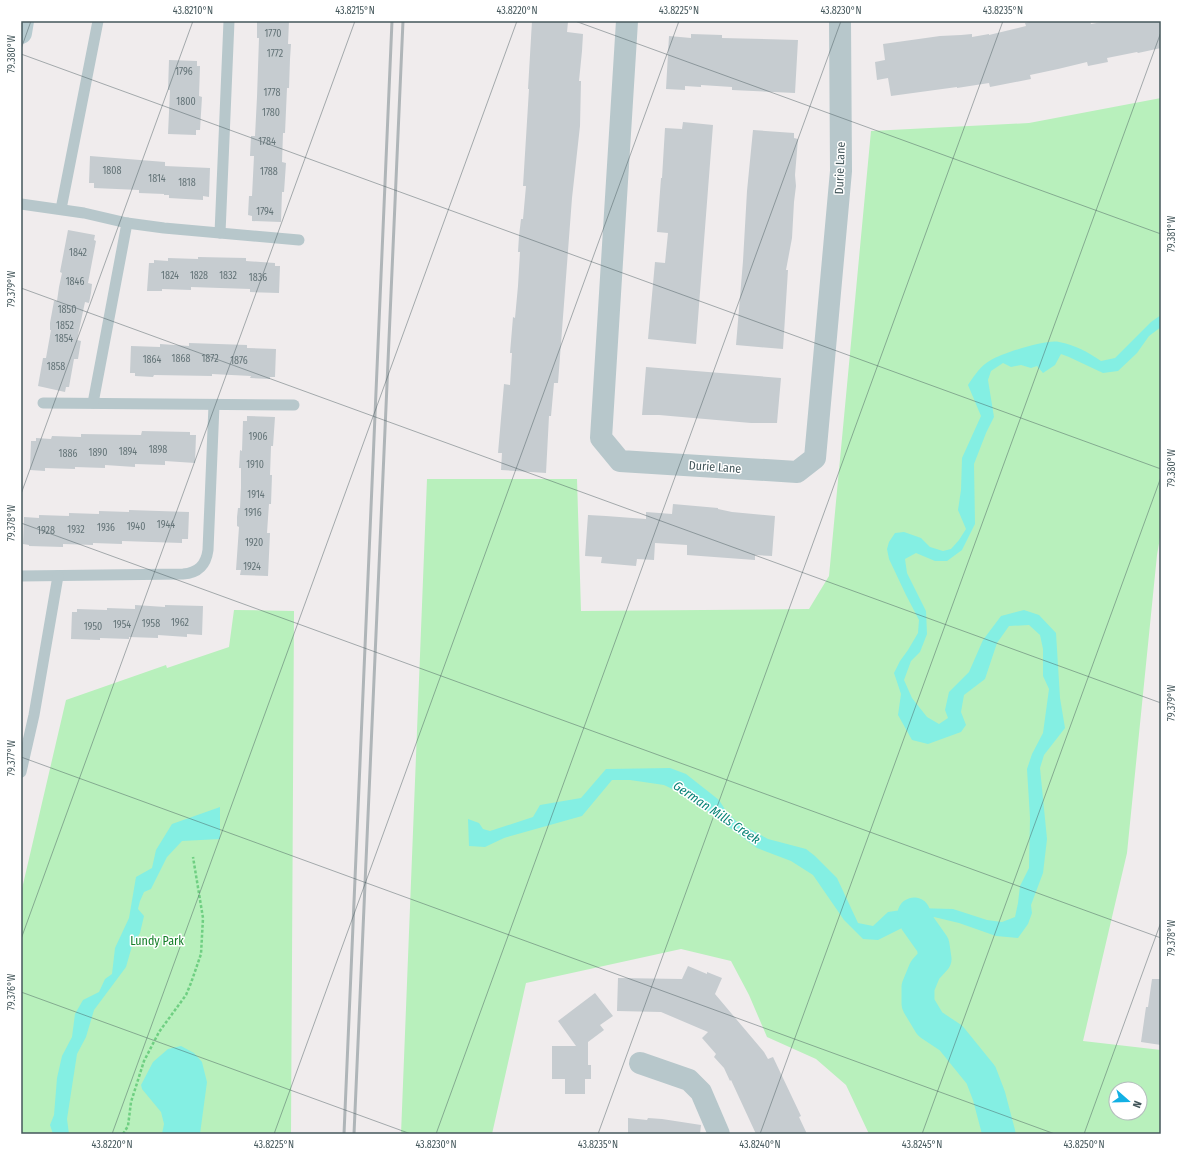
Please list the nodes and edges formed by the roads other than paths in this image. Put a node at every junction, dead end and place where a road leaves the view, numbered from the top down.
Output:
1 (23, 21) edge
2 (98, 21) edge
3 (229, 21) edge
4 (627, 21) edge
5 (840, 21) edge
6 (21, 33) edge
7 (21, 204) edge
8 (61, 209) junction
9 (127, 223) junction
10 (220, 233) junction
11 (299, 240) dead end
12 (43, 403) dead end
13 (93, 404) junction
14 (214, 405) junction
15 (294, 406) dead end
16 (21, 576) edge
17 (58, 576) junction
18 (21, 772) edge
19 (640, 1063) dead end
20 (719, 1134) edge

1 - 6 main road
2 - 8 lane
3 - 10 lane
4 - 5 street, Durie Lane
7 - 8 lane
8 - 9 lane
9 - 10 lane
9 - 13 lane
10 - 11 lane
12 - 13 lane
13 - 14 lane
14 - 15 lane
14 - 17 lane
16 - 17 lane
17 - 18 lane
19 - 20 street

